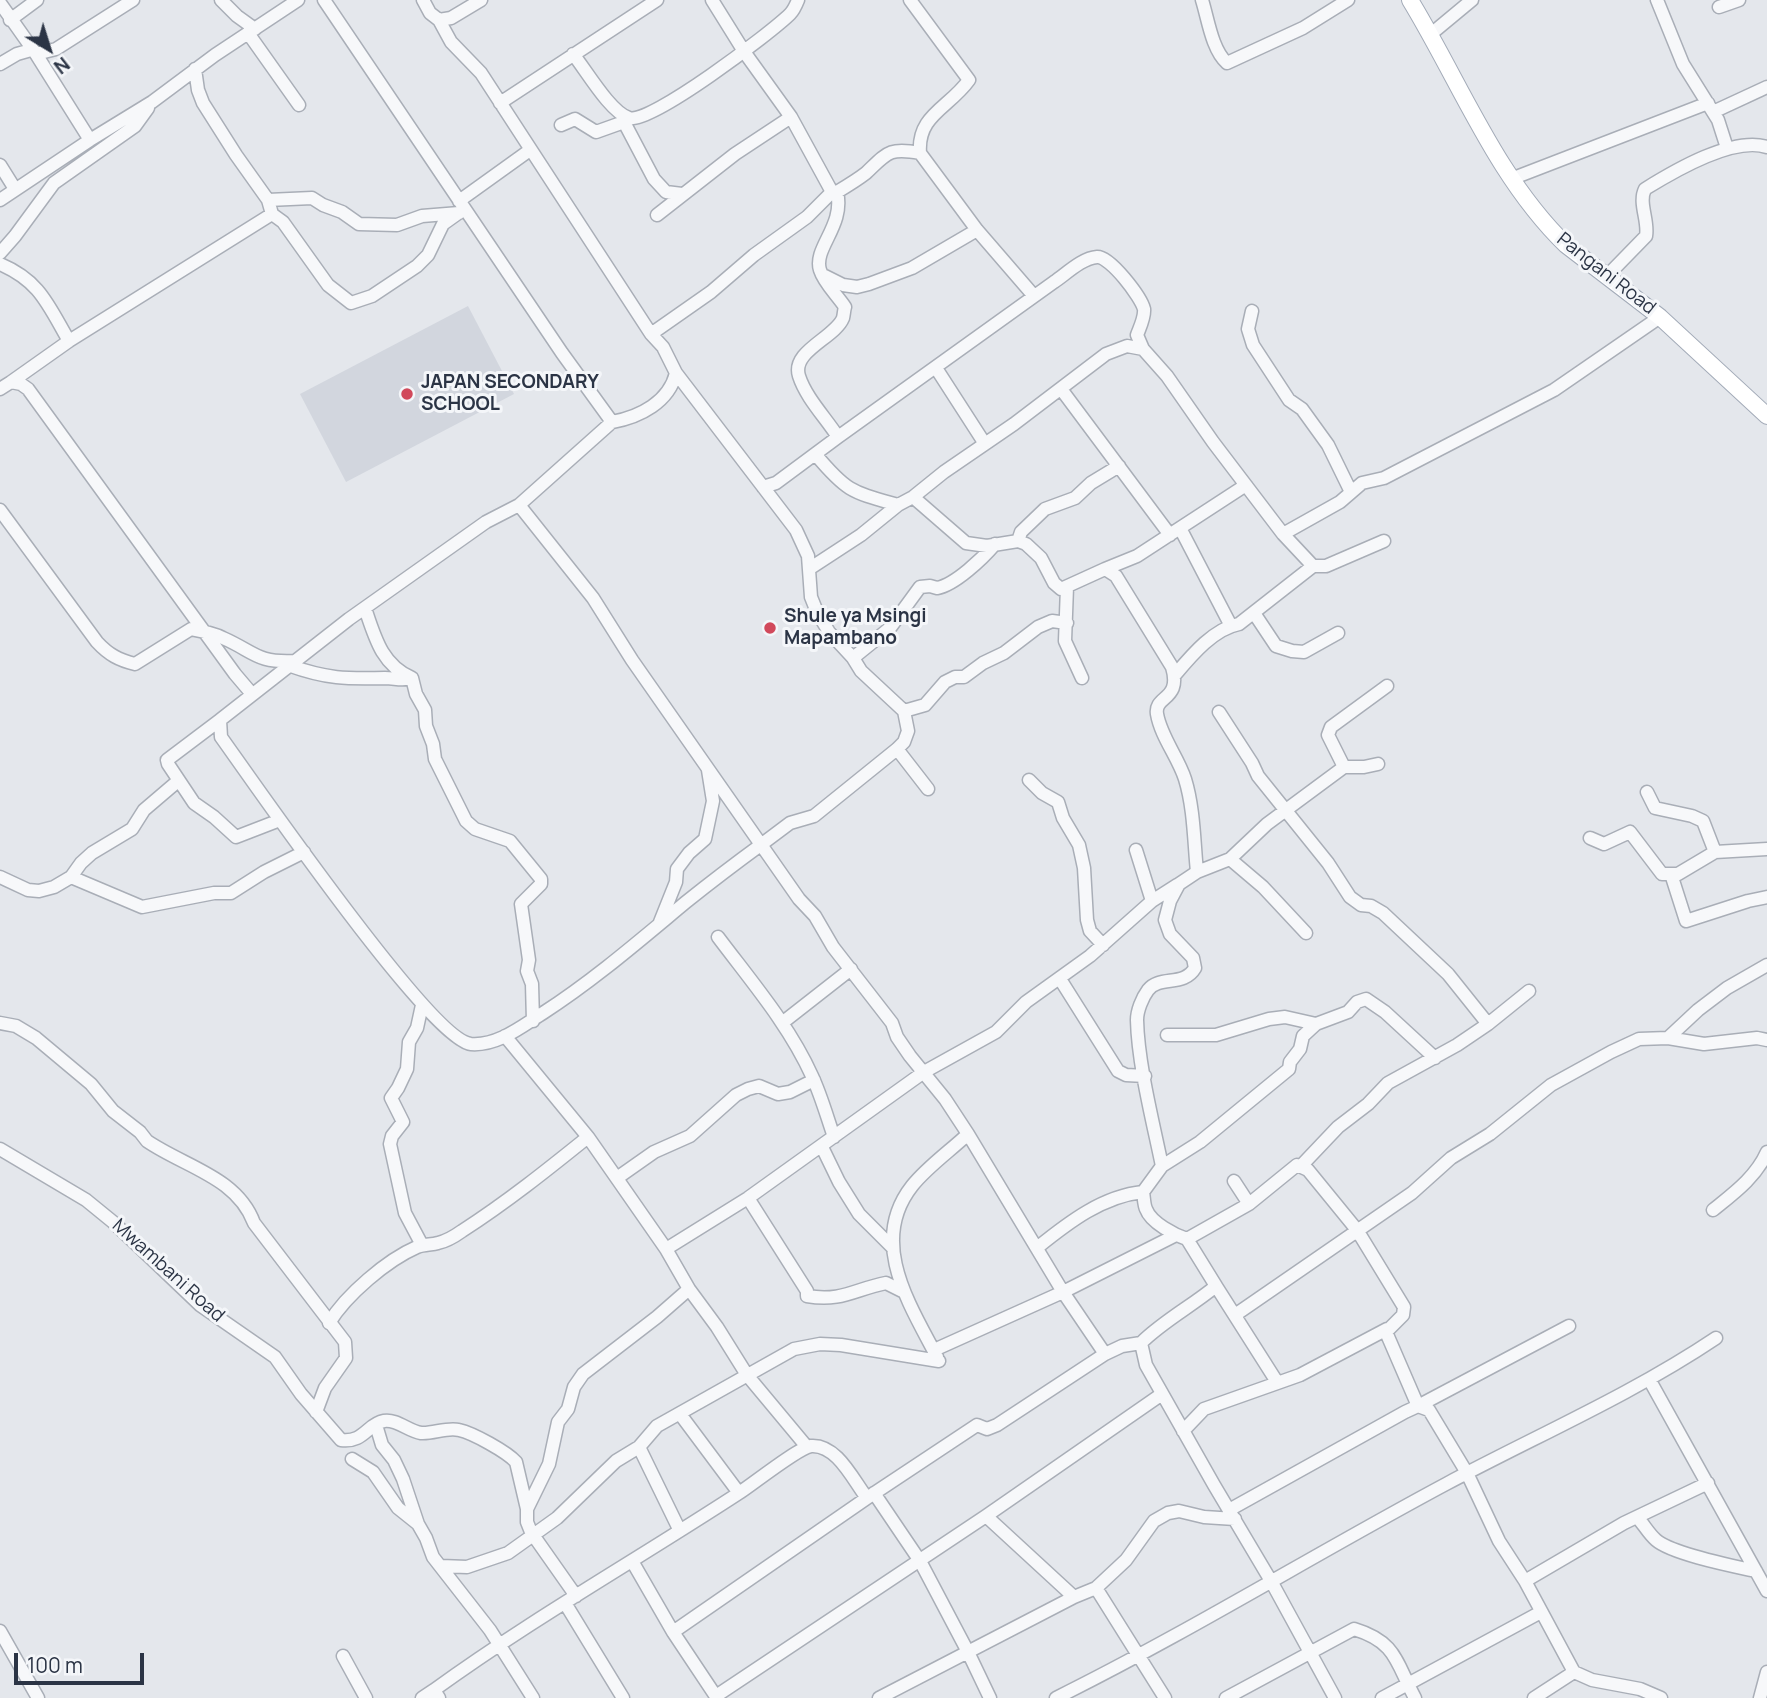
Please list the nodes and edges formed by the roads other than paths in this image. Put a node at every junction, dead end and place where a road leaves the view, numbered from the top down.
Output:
1 (37, 0) edge
2 (133, 0) edge
3 (221, 0) edge
4 (298, 0) edge
5 (324, 0) edge
6 (423, 0) edge
7 (481, 0) edge
8 (657, 0) edge
9 (712, 0) edge
10 (798, 0) edge
11 (910, 0) edge
12 (1202, 0) edge
13 (1348, 0) edge
14 (1410, 0) edge
15 (1472, 0) edge
16 (1657, 0) edge
17 (1739, 0) edge
18 (0, 3) edge
19 (1719, 7) dead end
20 (10, 20) junction
21 (439, 20) junction
22 (251, 31) junction
23 (1431, 34) junction
24 (33, 52) junction
25 (745, 53) junction
26 (573, 54) junction
27 (0, 64) edge
28 (195, 69) junction
29 (1767, 87) edge
30 (152, 102) junction
31 (500, 103) junction
32 (299, 105) dead end
33 (1710, 107) junction
34 (792, 117) junction
35 (627, 120) junction
36 (561, 125) dead end
37 (90, 140) junction
38 (1767, 147) edge
39 (1727, 148) junction
40 (530, 150) junction
41 (920, 153) junction
42 (0, 165) edge
43 (1511, 179) junction
44 (15, 189) junction
45 (835, 192) junction
46 (682, 194) junction
47 (0, 200) edge
48 (268, 200) junction
49 (461, 208) junction
50 (272, 214) junction
51 (657, 215) dead end
52 (977, 230) junction
53 (0, 253) edge
54 (0, 264) edge
55 (821, 274) junction
56 (1608, 275) junction
57 (1034, 296) junction
58 (1252, 311) dead end
59 (1660, 317) junction
60 (650, 334) junction
61 (69, 341) junction
62 (1143, 349) junction
63 (936, 368) junction
64 (676, 373) junction
65 (5, 385) edge
66 (1061, 388) junction
67 (1767, 416) edge
68 (612, 422) junction
69 (838, 437) junction
70 (985, 444) junction
71 (816, 454) junction
72 (1119, 466) junction
73 (1246, 485) junction
74 (763, 487) junction
75 (1350, 492) junction
76 (912, 497) junction
77 (520, 505) junction
78 (898, 505) junction
79 (0, 510) edge
80 (1175, 531) junction
81 (1283, 534) junction
82 (1018, 541) junction
83 (1384, 541) dead end
84 (995, 544) junction
85 (1313, 566) junction
86 (809, 569) junction
87 (1105, 569) junction
88 (1067, 587) junction
89 (365, 608) junction
90 (1254, 613) junction
91 (1067, 622) junction
92 (1231, 626) junction
93 (205, 632) junction
94 (1338, 633) dead end
95 (853, 658) junction
96 (292, 663) junction
97 (1174, 676) junction
98 (412, 678) junction
99 (1082, 678) dead end
100 (1387, 686) dead end
101 (252, 694) junction
102 (904, 712) junction
103 (1219, 712) dead end
104 (220, 720) junction
105 (897, 749) junction
106 (1378, 764) dead end
107 (707, 768) junction
108 (1344, 768) junction
109 (1029, 780) dead end
110 (178, 781) junction
111 (928, 789) dead end
112 (1647, 792) dead end
113 (1284, 810) junction
114 (280, 820) junction
115 (1590, 838) dead end
116 (762, 844) junction
117 (1767, 849) edge
118 (1136, 850) dead end
119 (304, 852) junction
120 (1715, 852) junction
121 (1230, 859) junction
122 (1197, 872) junction
123 (1671, 874) junction
124 (0, 877) edge
125 (71, 877) junction
126 (1179, 884) junction
127 (1767, 897) edge
128 (1152, 901) junction
129 (659, 925) junction
130 (1306, 933) dead end
131 (718, 937) dead end
132 (1103, 944) junction
133 (1767, 965) edge
134 (851, 969) junction
135 (1060, 979) junction
136 (1529, 991) dead end
137 (422, 1005) junction
138 (533, 1021) junction
139 (0, 1023) edge
140 (782, 1023) junction
141 (1316, 1024) junction
142 (1488, 1024) junction
143 (1167, 1035) dead end
144 (505, 1036) junction
145 (1668, 1038) junction
146 (1767, 1040) edge
147 (1435, 1058) junction
148 (924, 1072) junction
149 (1145, 1076) junction
150 (814, 1080) junction
151 (968, 1135) junction
152 (588, 1137) junction
153 (834, 1137) junction
154 (822, 1147) junction
155 (0, 1149) edge
156 (1767, 1152) edge
157 (1162, 1166) junction
158 (1301, 1166) junction
159 (617, 1178) junction
160 (1234, 1181) dead end
161 (1143, 1192) junction
162 (748, 1198) junction
163 (1249, 1204) junction
164 (1713, 1210) dead end
165 (1357, 1230) junction
166 (1182, 1237) junction
167 (422, 1245) junction
168 (1038, 1247) junction
169 (893, 1248) junction
170 (666, 1249) junction
171 (1216, 1286) junction
172 (689, 1289) junction
173 (902, 1291) junction
174 (1063, 1292) junction
175 (1235, 1315) junction
176 (329, 1323) junction
177 (1569, 1326) dead end
178 (1387, 1329) junction
179 (1716, 1338) dead end
180 (1141, 1343) junction
181 (933, 1350) junction
182 (1105, 1354) junction
183 (746, 1372) junction
184 (1649, 1379) junction
185 (1277, 1382) junction
186 (1162, 1394) junction
187 (1418, 1406) junction
188 (1204, 1409) junction
189 (316, 1412) junction
190 (1173, 1412) junction
191 (680, 1414) junction
192 (376, 1425) junction
193 (1182, 1431) junction
194 (639, 1447) junction
195 (807, 1447) junction
196 (352, 1459) dead end
197 (1467, 1473) junction
198 (1708, 1483) junction
199 (738, 1493) junction
200 (870, 1496) junction
201 (1232, 1515) junction
202 (986, 1516) junction
203 (1638, 1518) junction
204 (418, 1524) junction
205 (530, 1525) junction
206 (679, 1529) junction
207 (434, 1557) junction
208 (632, 1561) junction
209 (920, 1561) junction
210 (1756, 1572) junction
211 (1271, 1581) junction
212 (1525, 1581) junction
213 (1096, 1588) junction
214 (1767, 1591) edge
215 (1074, 1597) junction
216 (570, 1600) junction
217 (1541, 1612) junction
218 (0, 1631) edge
219 (673, 1632) junction
220 (500, 1644) junction
221 (968, 1652) junction
222 (1310, 1652) junction
223 (343, 1656) dead end
224 (1139, 1656) junction
225 (1574, 1672) junction
226 (1767, 1672) edge
227 (1407, 1683) junction
228 (436, 1694) edge
229 (716, 1697) edge
230 (881, 1697) edge
231 (38, 1698) edge
232 (366, 1698) edge
233 (422, 1698) edge
234 (533, 1698) edge
235 (623, 1698) edge
236 (990, 1698) edge
237 (1056, 1698) edge
238 (1165, 1698) edge
239 (1226, 1698) edge
240 (1335, 1698) edge
241 (1382, 1698) edge
242 (1415, 1698) edge
243 (1534, 1698) edge
244 (1661, 1698) edge
245 (1760, 1698) edge

1 - 20 street
2 - 24 street
3 - 22 street
4 - 22 street
5 - 49 street
6 - 21 street
7 - 21 street
8 - 26 street
9 - 25 street
10 - 25 street
11 - 41 street
12 - 13 street
14 - 23 main road, Pangani Road
15 - 23 street
16 - 33 street
17 - 19 street
18 - 20 street
20 - 24 street
21 - 31 street
22 - 28 street
22 - 32 street
23 - 43 main road, Pangani Road
24 - 27 street
24 - 37 street
25 - 34 street
25 - 35 street
26 - 31 street
26 - 35 street
28 - 30 street
28 - 48 street
29 - 33 street
30 - 37 street
30 - 53 street
31 - 40 street
33 - 39 street
33 - 43 street
34 - 45 street
34 - 46 street
35 - 36 street
35 - 46 street
37 - 44 street
38 - 39 street
39 - 56 street
40 - 49 street
40 - 60 street
41 - 45 street
41 - 52 street
42 - 44 street
43 - 56 main road, Pangani Road
44 - 47 street
45 - 55 street
45 - 60 street
46 - 51 street
48 - 49 street
48 - 50 street
49 - 50 street
49 - 68 street
50 - 61 street
52 - 55 street
52 - 57 street
54 - 61 street
55 - 69 street
56 - 59 main road, Pangani Road
57 - 62 street
57 - 63 street
58 - 75 street
59 - 67 main road, Pangani Road
59 - 75 street
60 - 64 street
61 - 65 street
62 - 66 street
62 - 73 street
63 - 69 street
63 - 70 street
64 - 68 street
64 - 74 street
65 - 93 street
66 - 70 street
66 - 72 street
68 - 77 street
69 - 71 street
70 - 76 street
71 - 74 street
71 - 78 street
72 - 80 street
72 - 82 street
73 - 80 street
73 - 81 street
74 - 86 street
75 - 81 street
76 - 78 street
76 - 84 street
77 - 89 street
77 - 107 street
78 - 86 street
79 - 93 street
80 - 87 street
80 - 92 street
81 - 85 street
82 - 84 street
82 - 88 street
83 - 85 street
84 - 95 street
85 - 90 street
86 - 95 street
87 - 88 street
87 - 97 street
88 - 91 street
89 - 96 street
89 - 98 street
90 - 92 street
90 - 94 street
91 - 99 street
91 - 102 street
92 - 97 street
93 - 96 street
93 - 101 street
95 - 102 street
96 - 98 street
96 - 101 street
97 - 122 street
98 - 138 street
100 - 108 street
101 - 104 street
102 - 105 street
103 - 113 street
104 - 110 street
104 - 114 street
105 - 111 street
105 - 116 street
106 - 108 street
107 - 116 street
107 - 129 street
108 - 113 street
109 - 132 street
110 - 114 street
110 - 125 street
112 - 120 street
113 - 121 street
113 - 142 street
114 - 119 street
115 - 123 street
116 - 129 street
116 - 134 street
117 - 120 street
118 - 128 street
119 - 125 street
119 - 137 street
120 - 123 street
121 - 122 street
121 - 130 street
122 - 126 street
123 - 127 street
124 - 125 street
126 - 128 street
126 - 149 street
128 - 132 street
129 - 138 street
131 - 140 street
132 - 135 street
133 - 145 street
134 - 140 street
134 - 148 street
135 - 148 street
135 - 149 street
136 - 142 street
137 - 144 street
137 - 167 street
138 - 144 street
139 - 176 street
140 - 150 street
141 - 143 street
141 - 147 street
141 - 157 street
142 - 147 street
144 - 152 street
145 - 146 street
145 - 165 street
147 - 158 street
148 - 151 street
148 - 153 street
149 - 157 street
150 - 153 street
150 - 159 street
151 - 168 street
151 - 169 street
152 - 159 street
152 - 167 street
153 - 154 street
154 - 162 street
154 - 169 street
155 - 189 street, Mwambani Road
156 - 164 street
157 - 161 street
158 - 163 street
158 - 165 street
159 - 170 street
160 - 163 street
161 - 166 street
161 - 168 street
162 - 170 street
162 - 173 street
163 - 166 street
165 - 175 street
165 - 178 street
166 - 171 street
166 - 174 street
167 - 176 street
168 - 174 street
169 - 173 street
170 - 172 street
171 - 175 street
171 - 180 street
172 - 183 street
172 - 205 street
173 - 181 street
174 - 181 street
174 - 182 street
175 - 185 street
176 - 189 street
177 - 187 street
178 - 185 street
178 - 187 street
179 - 184 street
180 - 182 street
180 - 186 street
181 - 183 street
182 - 200 street
183 - 191 street
183 - 195 street
184 - 197 street
184 - 198 street
185 - 188 street
186 - 190 street
186 - 202 street
187 - 197 street
187 - 201 street
188 - 190 street
188 - 193 street
189 - 192 street, Mwambani Road
190 - 193 street
191 - 194 street
191 - 199 street
192 - 204 street
192 - 205 street
193 - 201 street
194 - 205 street
194 - 206 street
195 - 199 street
195 - 200 street
196 - 204 street
197 - 211 street
197 - 212 street
198 - 203 street
198 - 210 street
199 - 206 street
200 - 209 street
200 - 219 street
201 - 211 street
201 - 213 street
202 - 209 street
202 - 215 street
203 - 210 street
203 - 212 street
204 - 207 street
205 - 207 street
205 - 216 street
206 - 208 street
207 - 220 street
208 - 216 street
208 - 219 street
209 - 221 street
209 - 229 street
210 - 214 street
211 - 222 street
211 - 224 street
212 - 217 street
213 - 215 street
213 - 224 street
215 - 221 street
216 - 220 street
216 - 235 street
217 - 225 street
217 - 227 street
218 - 231 street
219 - 229 street
220 - 228 street
220 - 234 street
221 - 230 street
221 - 236 street
222 - 227 street
222 - 239 street
222 - 240 street
223 - 232 street
224 - 237 street
224 - 238 street
225 - 243 street
225 - 244 street
226 - 245 street
227 - 241 street
227 - 242 street
228 - 233 street

